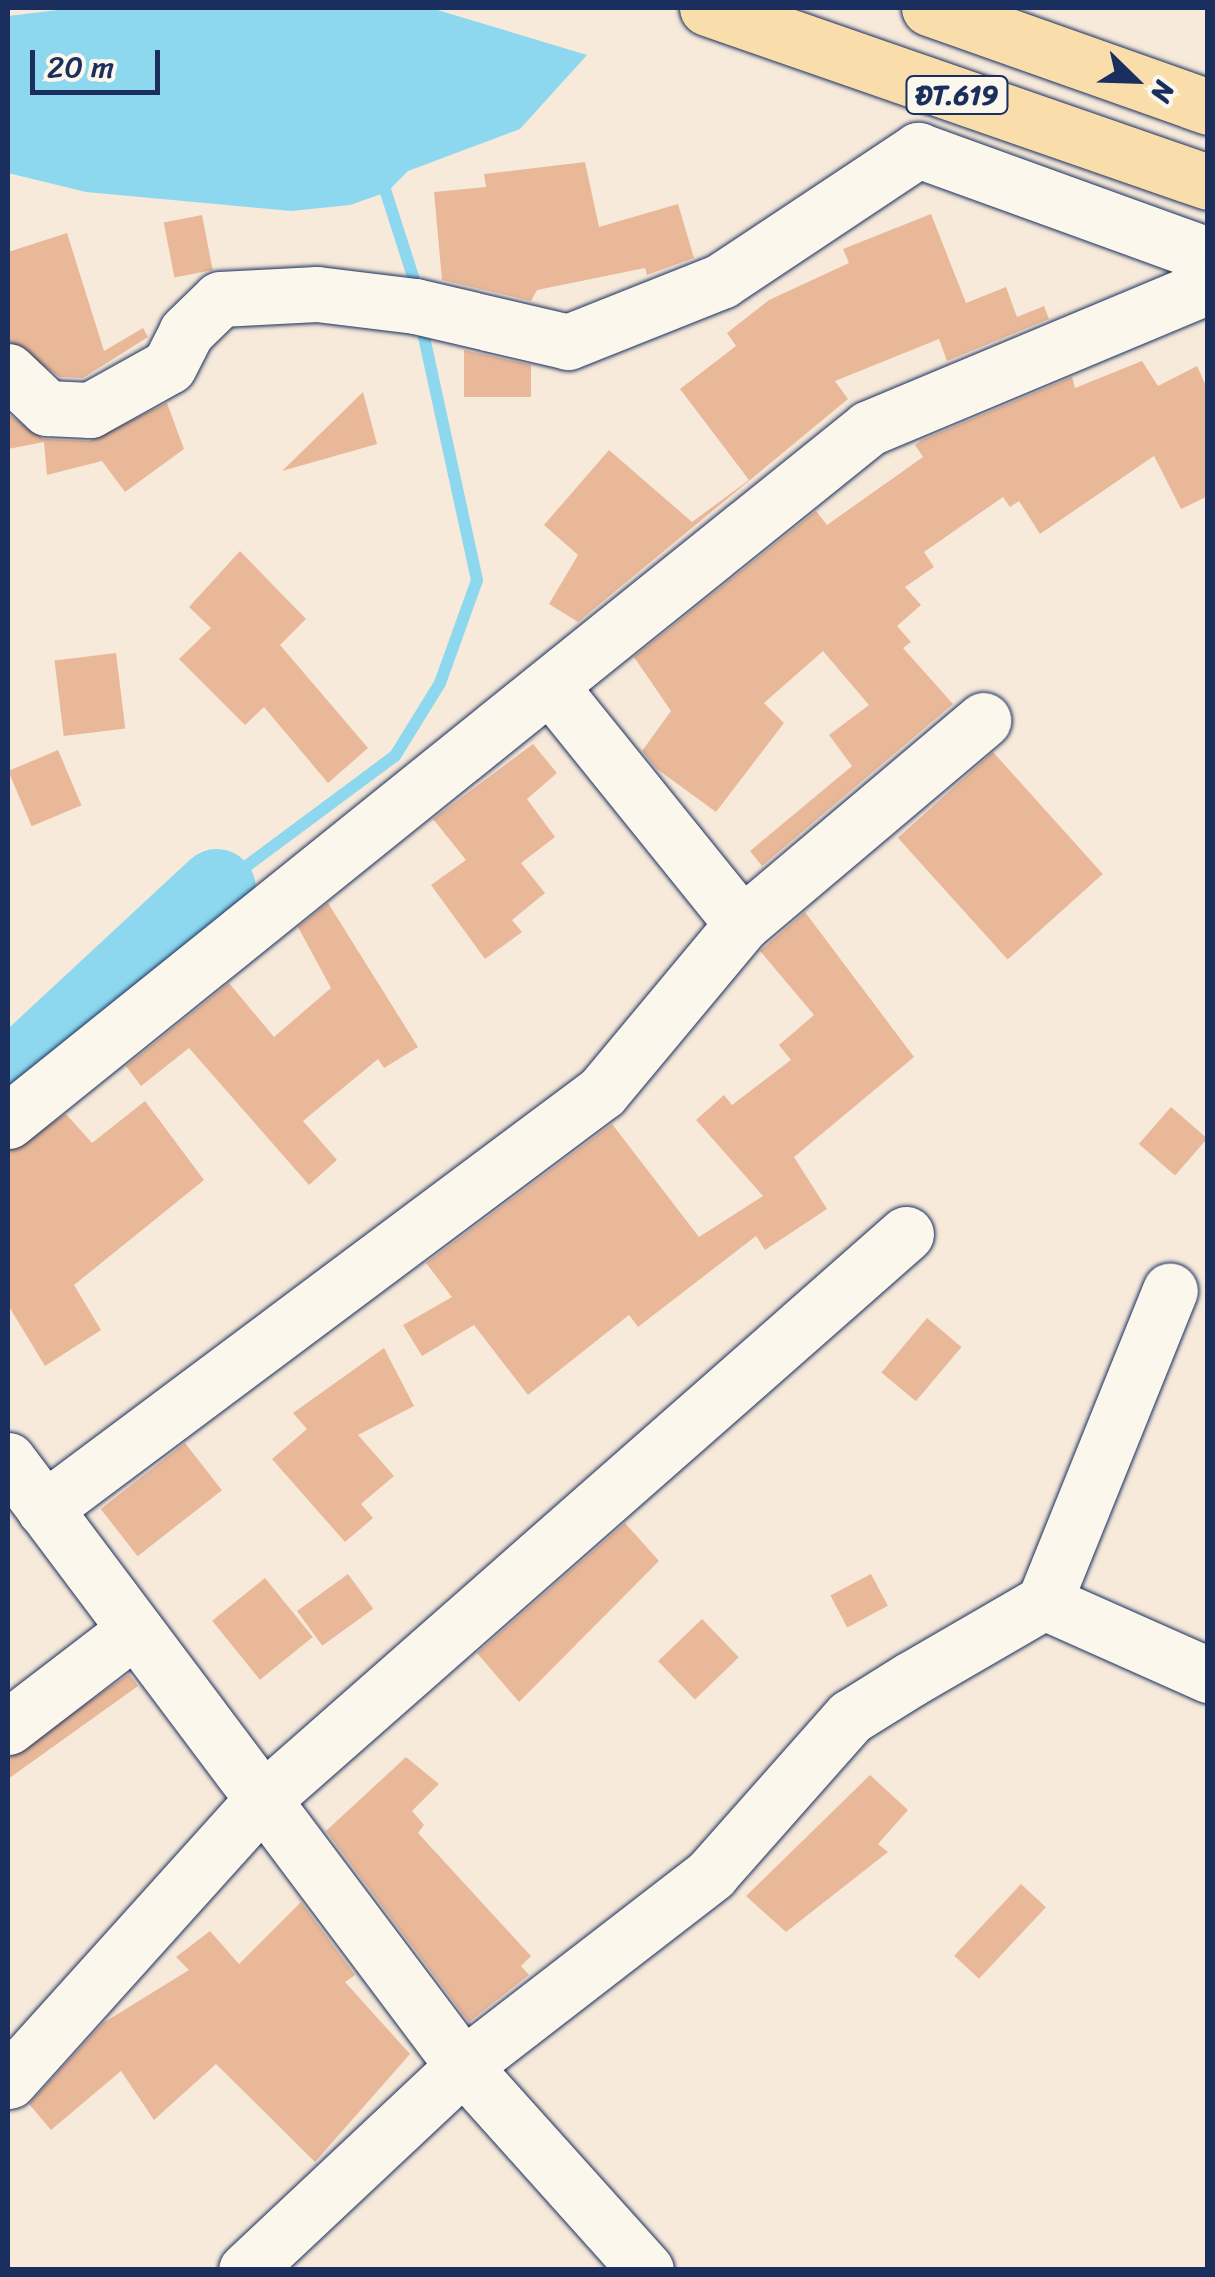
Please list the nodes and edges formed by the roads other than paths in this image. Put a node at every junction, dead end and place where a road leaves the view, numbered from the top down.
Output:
1 (707, 8) edge
2 (929, 8) edge
3 (1208, 107) edge
4 (1208, 182) edge
5 (1208, 255) edge
6 (1208, 286) edge
7 (8, 371) edge
8 (550, 686) junction
9 (983, 720) dead end
10 (742, 924) junction
11 (8, 1121) edge
12 (906, 1234) dead end
13 (1170, 1290) dead end
14 (8, 1460) edge
15 (44, 1509) junction
16 (1044, 1602) junction
17 (132, 1632) junction
18 (1208, 1675) edge
19 (8, 1727) edge
20 (258, 1804) junction
21 (463, 2066) junction
22 (8, 2081) edge
23 (246, 2270) edge
24 (646, 2270) edge

1 - 4 main road, ĐT.619
2 - 3 main road, ĐT.619
5 - 7 street
6 - 8 street
8 - 10 street
8 - 11 street
9 - 10 street
10 - 15 street
12 - 20 street
13 - 16 street
14 - 15 street
15 - 17 street
16 - 18 street
16 - 21 street
17 - 19 street
17 - 20 street
20 - 21 street
20 - 22 street
21 - 23 street
21 - 24 street

